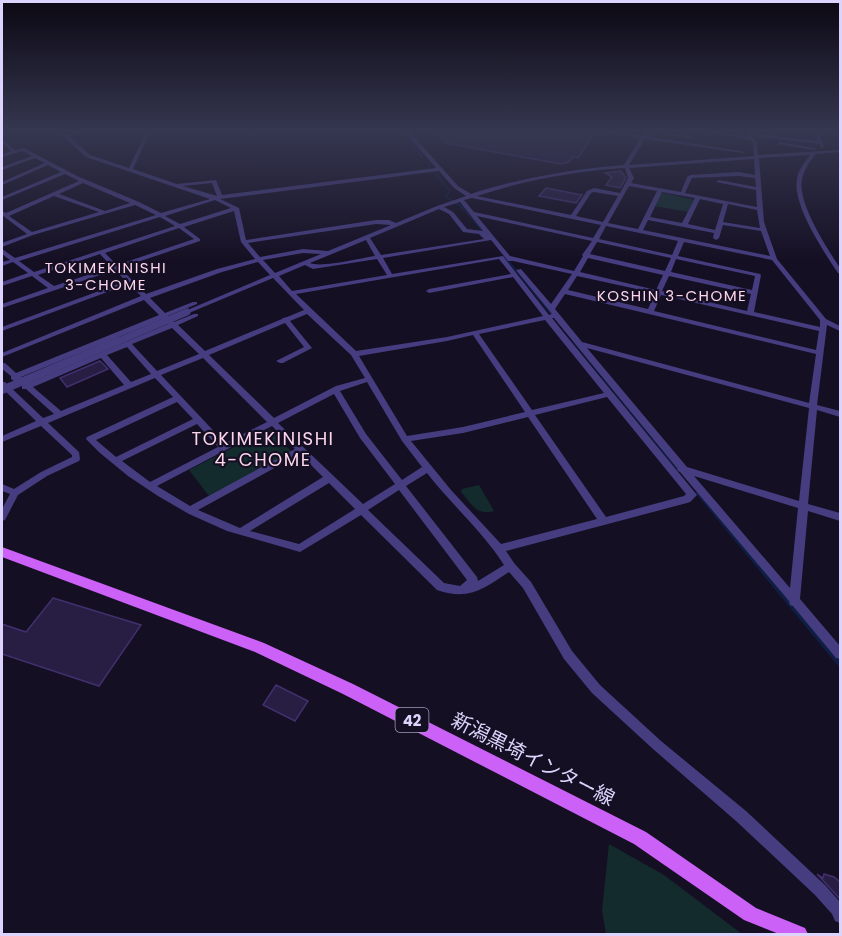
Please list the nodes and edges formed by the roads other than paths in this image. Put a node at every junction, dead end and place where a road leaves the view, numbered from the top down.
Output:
1 (26, 174) edge
2 (62, 174) edge
3 (69, 174) edge
4 (139, 174) edge
5 (402, 174) edge
6 (443, 174) edge
7 (567, 174) edge
8 (631, 174) edge
9 (757, 174) edge
10 (802, 174) edge
11 (722, 175) junction
12 (757, 177) junction
13 (83, 181) junction
14 (719, 182) junction
15 (2, 184) edge
16 (628, 184) junction
17 (176, 185) junction
18 (758, 189) junction
19 (660, 190) junction
20 (55, 194) junction
21 (621, 195) junction
22 (682, 195) junction
23 (470, 196) junction
24 (3, 197) edge
25 (217, 197) junction
26 (698, 198) junction
27 (460, 199) junction
28 (713, 200) junction
29 (137, 203) junction
30 (726, 203) junction
31 (439, 207) junction
32 (236, 208) junction
33 (761, 209) junction
34 (104, 213) junction
35 (550, 213) junction
36 (4, 214) edge
37 (160, 214) junction
38 (474, 214) junction
39 (572, 218) junction
40 (646, 218) junction
41 (720, 223) junction
42 (603, 224) junction
43 (396, 225) junction
44 (180, 226) junction
45 (684, 226) junction
46 (538, 228) junction
47 (764, 230) junction
48 (639, 232) junction
49 (717, 232) junction
50 (31, 234) junction
51 (367, 237) junction
52 (682, 239) junction
53 (487, 240) junction
54 (594, 240) junction
55 (244, 242) junction
56 (2, 245) edge
57 (713, 246) junction
58 (2, 250) edge
59 (101, 252) junction
60 (328, 253) junction
61 (585, 255) junction
62 (505, 257) junction
63 (674, 257) junction
64 (258, 258) junction
65 (381, 258) junction
66 (774, 259) junction
67 (14, 260) junction
68 (305, 263) junction
69 (2, 264) edge
70 (117, 269) junction
71 (840, 272) edge
72 (576, 273) junction
73 (667, 273) junction
74 (32, 274) junction
75 (275, 275) junction
76 (390, 275) junction
77 (516, 275) junction
78 (129, 282) junction
79 (2, 284) edge
80 (53, 289) junction
81 (429, 291) dead end
82 (563, 291) junction
83 (659, 292) junction
84 (290, 293) junction
85 (754, 293) junction
86 (146, 298) junction
87 (218, 299) junction
88 (2, 306) edge
89 (552, 308) junction
90 (308, 311) junction
91 (651, 312) junction
92 (750, 314) junction
93 (163, 315) junction
94 (553, 316) junction
95 (285, 319) junction
96 (824, 320) junction
97 (173, 325) junction
98 (840, 328) edge
99 (2, 329) edge
100 (823, 330) junction
101 (475, 333) junction
102 (128, 344) junction
103 (582, 344) junction
104 (820, 353) junction
105 (204, 354) junction
106 (354, 354) junction
107 (2, 355) edge
108 (103, 355) junction
109 (280, 361) dead end
110 (2, 365) edge
111 (155, 375) junction
112 (14, 377) junction
113 (370, 379) junction
114 (2, 384) edge
115 (129, 385) junction
116 (25, 387) junction
117 (2, 390) edge
118 (336, 390) junction
119 (609, 394) junction
120 (177, 398) junction
121 (813, 406) junction
122 (530, 413) junction
123 (840, 414) edge
124 (61, 416) junction
125 (198, 420) junction
126 (44, 423) junction
127 (272, 423) junction
128 (2, 439) edge
129 (405, 439) junction
130 (224, 448) junction
131 (300, 450) junction
132 (115, 461) junction
133 (428, 468) junction
134 (677, 469) junction
135 (329, 478) junction
136 (401, 485) junction
137 (149, 486) junction
138 (2, 488) edge
139 (15, 493) junction
140 (803, 506) junction
141 (190, 510) junction
142 (362, 510) junction
143 (2, 516) edge
144 (840, 517) edge
145 (604, 522) junction
146 (242, 531) junction
147 (499, 549) junction
148 (2, 552) edge
149 (510, 566) junction
150 (461, 592) junction
151 (794, 602) junction
152 (840, 654) edge
153 (840, 916) edge
154 (799, 934) edge

1 - 15 street
2 - 24 street
3 - 13 street
4 - 17 street
5 - 25 street
6 - 23 street
7 - 23 street
8 - 16 street
9 - 12 street
10 - 71 street
11 - 12 street
11 - 14 street
11 - 22 street
12 - 18 street
13 - 20 street
13 - 29 street
14 - 18 street
14 - 28 street
16 - 19 street
16 - 21 street
17 - 25 street
17 - 25 street
18 - 33 street
19 - 22 street
19 - 40 street
20 - 34 street
20 - 36 street
21 - 39 street
21 - 42 street
22 - 26 street
23 - 27 street
23 - 35 street
25 - 32 street
25 - 37 street
26 - 28 street
26 - 45 street
27 - 31 street
27 - 38 street
28 - 30 street
29 - 34 street
29 - 37 street
30 - 33 street
30 - 41 street
31 - 43 street
31 - 53 street
32 - 44 street
32 - 55 street
33 - 47 street
34 - 50 street
35 - 39 street
35 - 46 street
36 - 50 street
37 - 44 street
37 - 67 street
38 - 46 street
38 - 62 street
39 - 42 street
40 - 45 street
40 - 48 street
41 - 47 street
41 - 49 street
42 - 48 street
42 - 54 street
43 - 51 street
43 - 55 street
44 - 59 street
44 - 70 street
45 - 49 street
46 - 54 street
47 - 66 street
48 - 52 street
49 - 57 street
50 - 56 street
51 - 60 street
51 - 65 street
52 - 57 street
52 - 63 street
53 - 62 street
53 - 65 street
54 - 61 street
54 - 63 street
55 - 64 street
57 - 66 street
58 - 67 street
59 - 70 street
59 - 74 street
60 - 64 street
60 - 68 street
61 - 72 street
61 - 73 street
62 - 72 street
62 - 76 street
62 - 77 street
62 - 89 street
63 - 73 street
63 - 85 street
64 - 75 street
64 - 86 street
65 - 68 street
65 - 76 street
66 - 96 street
67 - 69 street
67 - 74 street
68 - 75 street
70 - 78 street
70 - 80 street
72 - 82 street
72 - 83 street
73 - 83 street
73 - 85 street
74 - 79 street
74 - 80 street
75 - 84 street
75 - 87 street
76 - 84 street
77 - 81 street
77 - 94 street
78 - 86 street
78 - 99 street
80 - 88 street
82 - 89 street
82 - 91 street
83 - 91 street
83 - 92 street
84 - 90 street
85 - 92 street
86 - 93 street
86 - 107 street
87 - 93 street
87 - 97 street
87 - 117 street, bridge
89 - 94 street
90 - 95 street
90 - 106 street
91 - 104 street
92 - 100 street
93 - 97 street
93 - 112 street
94 - 101 street
94 - 103 street
94 - 119 street
95 - 105 street
95 - 109 street
96 - 98 street
96 - 100 street
97 - 102 street
97 - 105 street
100 - 104 street
101 - 106 street
101 - 122 street
102 - 108 street
102 - 111 street
103 - 121 street
103 - 134 street
104 - 121 street
105 - 111 street
105 - 127 street
106 - 113 street
108 - 115 street
108 - 116 street
110 - 112 street
111 - 115 street
111 - 120 street
112 - 116 street
113 - 118 street
113 - 129 street
114 - 126 street
115 - 124 street
116 - 124 street
118 - 127 street
118 - 136 street
119 - 122 street
119 - 134 street
120 - 125 street
120 - 132 street
121 - 123 street
121 - 140 street
122 - 129 street
122 - 145 street
124 - 126 street
125 - 130 street
125 - 132 street
126 - 128 street
126 - 139 street
127 - 130 street
127 - 131 street
129 - 133 street
130 - 137 street
131 - 135 street
131 - 141 street
132 - 137 street
133 - 136 street
133 - 147 street
134 - 140 street
134 - 145 street
134 - 151 street
135 - 142 street
135 - 146 street
136 - 142 street
136 - 150 street
137 - 141 street
138 - 139 street
139 - 143 street
140 - 144 street
140 - 151 street
141 - 146 street
142 - 146 street
142 - 150 street
145 - 147 street
147 - 149 street
148 - 154 main road, 新潟黒埼インター線 / 42
149 - 150 street
149 - 153 street
151 - 152 street

